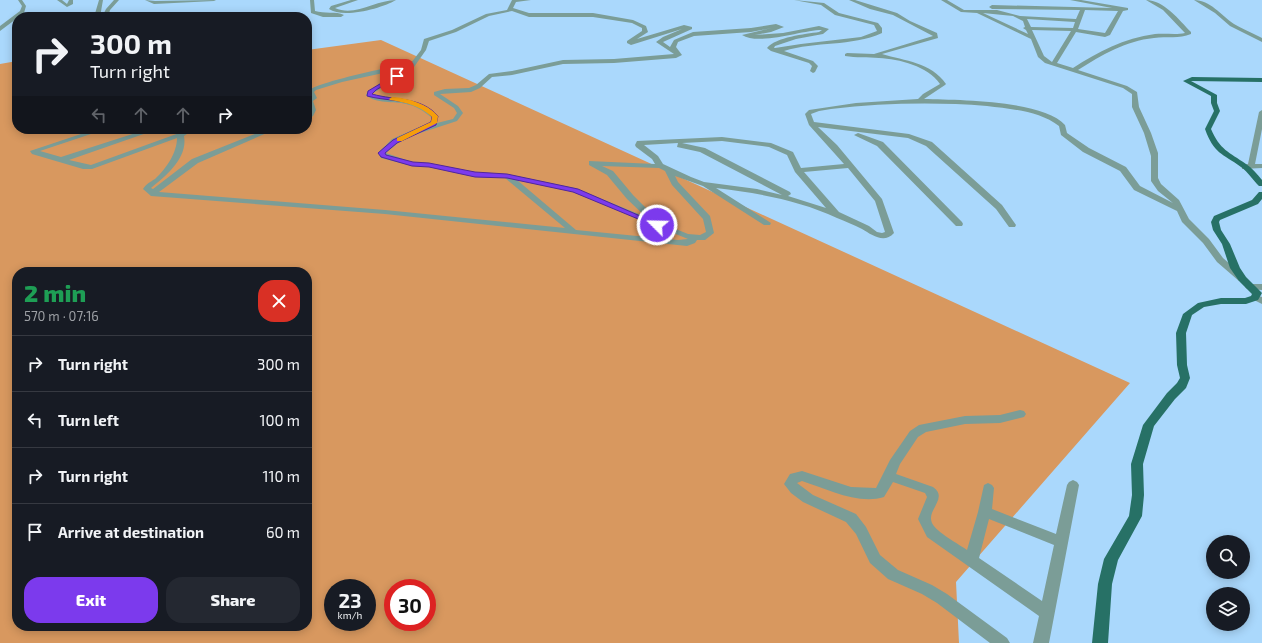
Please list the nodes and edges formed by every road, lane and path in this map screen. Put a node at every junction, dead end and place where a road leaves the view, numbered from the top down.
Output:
1 (20, 0) edge
2 (59, 0) edge
3 (71, 0) edge
4 (101, 0) edge
5 (117, 0) edge
6 (148, 0) edge
7 (214, 0) edge
8 (312, 0) edge
9 (356, 0) edge
10 (394, 0) edge
11 (529, 0) edge
12 (796, 0) edge
13 (851, 0) edge
14 (944, 0) edge
15 (1072, 0) edge
16 (1148, 0) edge
17 (1196, 0) edge
18 (515, 1) edge
19 (1125, 2) dead end
20 (1025, 7) junction
21 (1055, 7) junction
22 (511, 9) junction
23 (1084, 9) junction
24 (1123, 9) junction
25 (22, 12) edge
26 (98, 12) edge
27 (107, 12) edge
28 (355, 12) junction
29 (977, 12) junction
30 (1017, 16) junction
31 (1046, 19) junction
32 (12, 20) edge
33 (1079, 21) junction
34 (1026, 28) junction
35 (0, 29) edge
36 (1074, 30) junction
37 (1032, 38) junction
38 (1262, 40) edge
39 (777, 50) junction
40 (679, 55) junction
41 (847, 55) dead end
42 (880, 56) junction
43 (1053, 64) junction
44 (415, 65) junction
45 (1074, 70) junction
46 (813, 71) dead end
47 (1262, 80) edge
48 (312, 91) edge
49 (920, 101) junction
50 (1262, 112) edge
51 (811, 124) junction
52 (825, 126) junction
53 (413, 133) junction
54 (87, 134) edge
55 (140, 134) edge
56 (180, 134) joint
57 (256, 134) edge
58 (262, 134) edge
59 (255, 137) junction
60 (661, 143) junction
61 (63, 159) junction
62 (849, 166) junction
63 (1262, 166) edge
64 (1248, 167) junction
65 (664, 168) junction
66 (798, 170) junction
67 (507, 176) junction
68 (704, 184) junction
69 (1262, 184) edge
70 (153, 192) junction
71 (1261, 198) edge
72 (803, 202) junction
73 (1181, 210) junction
74 (836, 214) junction
75 (767, 223) dead end
76 (959, 224) dead end
77 (657, 225) junction
78 (1012, 225) dead end
79 (574, 232) junction
80 (693, 238) junction
81 (1246, 283) junction
82 (1262, 287) edge
83 (1258, 299) edge
84 (1020, 414) dead end
85 (889, 476) junction
86 (1073, 485) dead end
87 (988, 488) dead end
88 (985, 512) junction
89 (1062, 542) junction
90 (971, 561) junction
91 (1047, 613) junction
92 (1002, 643) edge
93 (1041, 643) edge
94 (1100, 643) edge

1 - 25 street
2 - 3 street
4 - 26 street
5 - 27 street
6 - 7 street
8 - 28 street
9 - 28 street
10 - 28 street
11 - 18 street
12 - 39 street
13 - 42 street
14 - 29 street
15 - 24 street
16 - 45 street
17 - 38 street
18 - 22 street
19 - 24 street
20 - 21 street
20 - 29 street
20 - 30 street
21 - 23 street
21 - 31 street
22 - 40 street
22 - 44 street
23 - 24 street
23 - 33 street
24 - 36 street
29 - 30 street
29 - 37 street
30 - 31 street
30 - 34 street
31 - 33 street
32 - 35 street
33 - 36 street
34 - 36 street
34 - 37 street
36 - 43 street
37 - 43 street
39 - 40 street
39 - 46 street
40 - 53 street
41 - 42 street
42 - 49 street
43 - 45 street
44 - 48 street
44 - 53 street
45 - 73 street
47 - 64 main road
49 - 51 street
49 - 73 street
50 - 64 street
51 - 52 street
51 - 62 street
52 - 76 street
52 - 78 street
53 - 67 street
54 - 61 street
55 - 61 street
56 - 61 street
56 - 70 street
57 - 59 street
58 - 59 street
59 - 70 street
60 - 65 street
60 - 66 street
60 - 72 street
62 - 66 street
62 - 74 street
63 - 64 street
64 - 69 main road
65 - 68 street
65 - 77 street
65 - 80 street
66 - 74 street
67 - 77 street
67 - 79 street
68 - 72 street
68 - 75 street
70 - 79 street
71 - 81 main road
72 - 74 street
73 - 81 street
77 - 80 street
79 - 80 street
81 - 82 street
81 - 83 main road
83 - 94 main road
84 - 85 street
85 - 90 street
85 - 92 street
86 - 89 street
87 - 88 street
88 - 89 street
88 - 90 street
89 - 91 street
90 - 91 street
91 - 93 street

